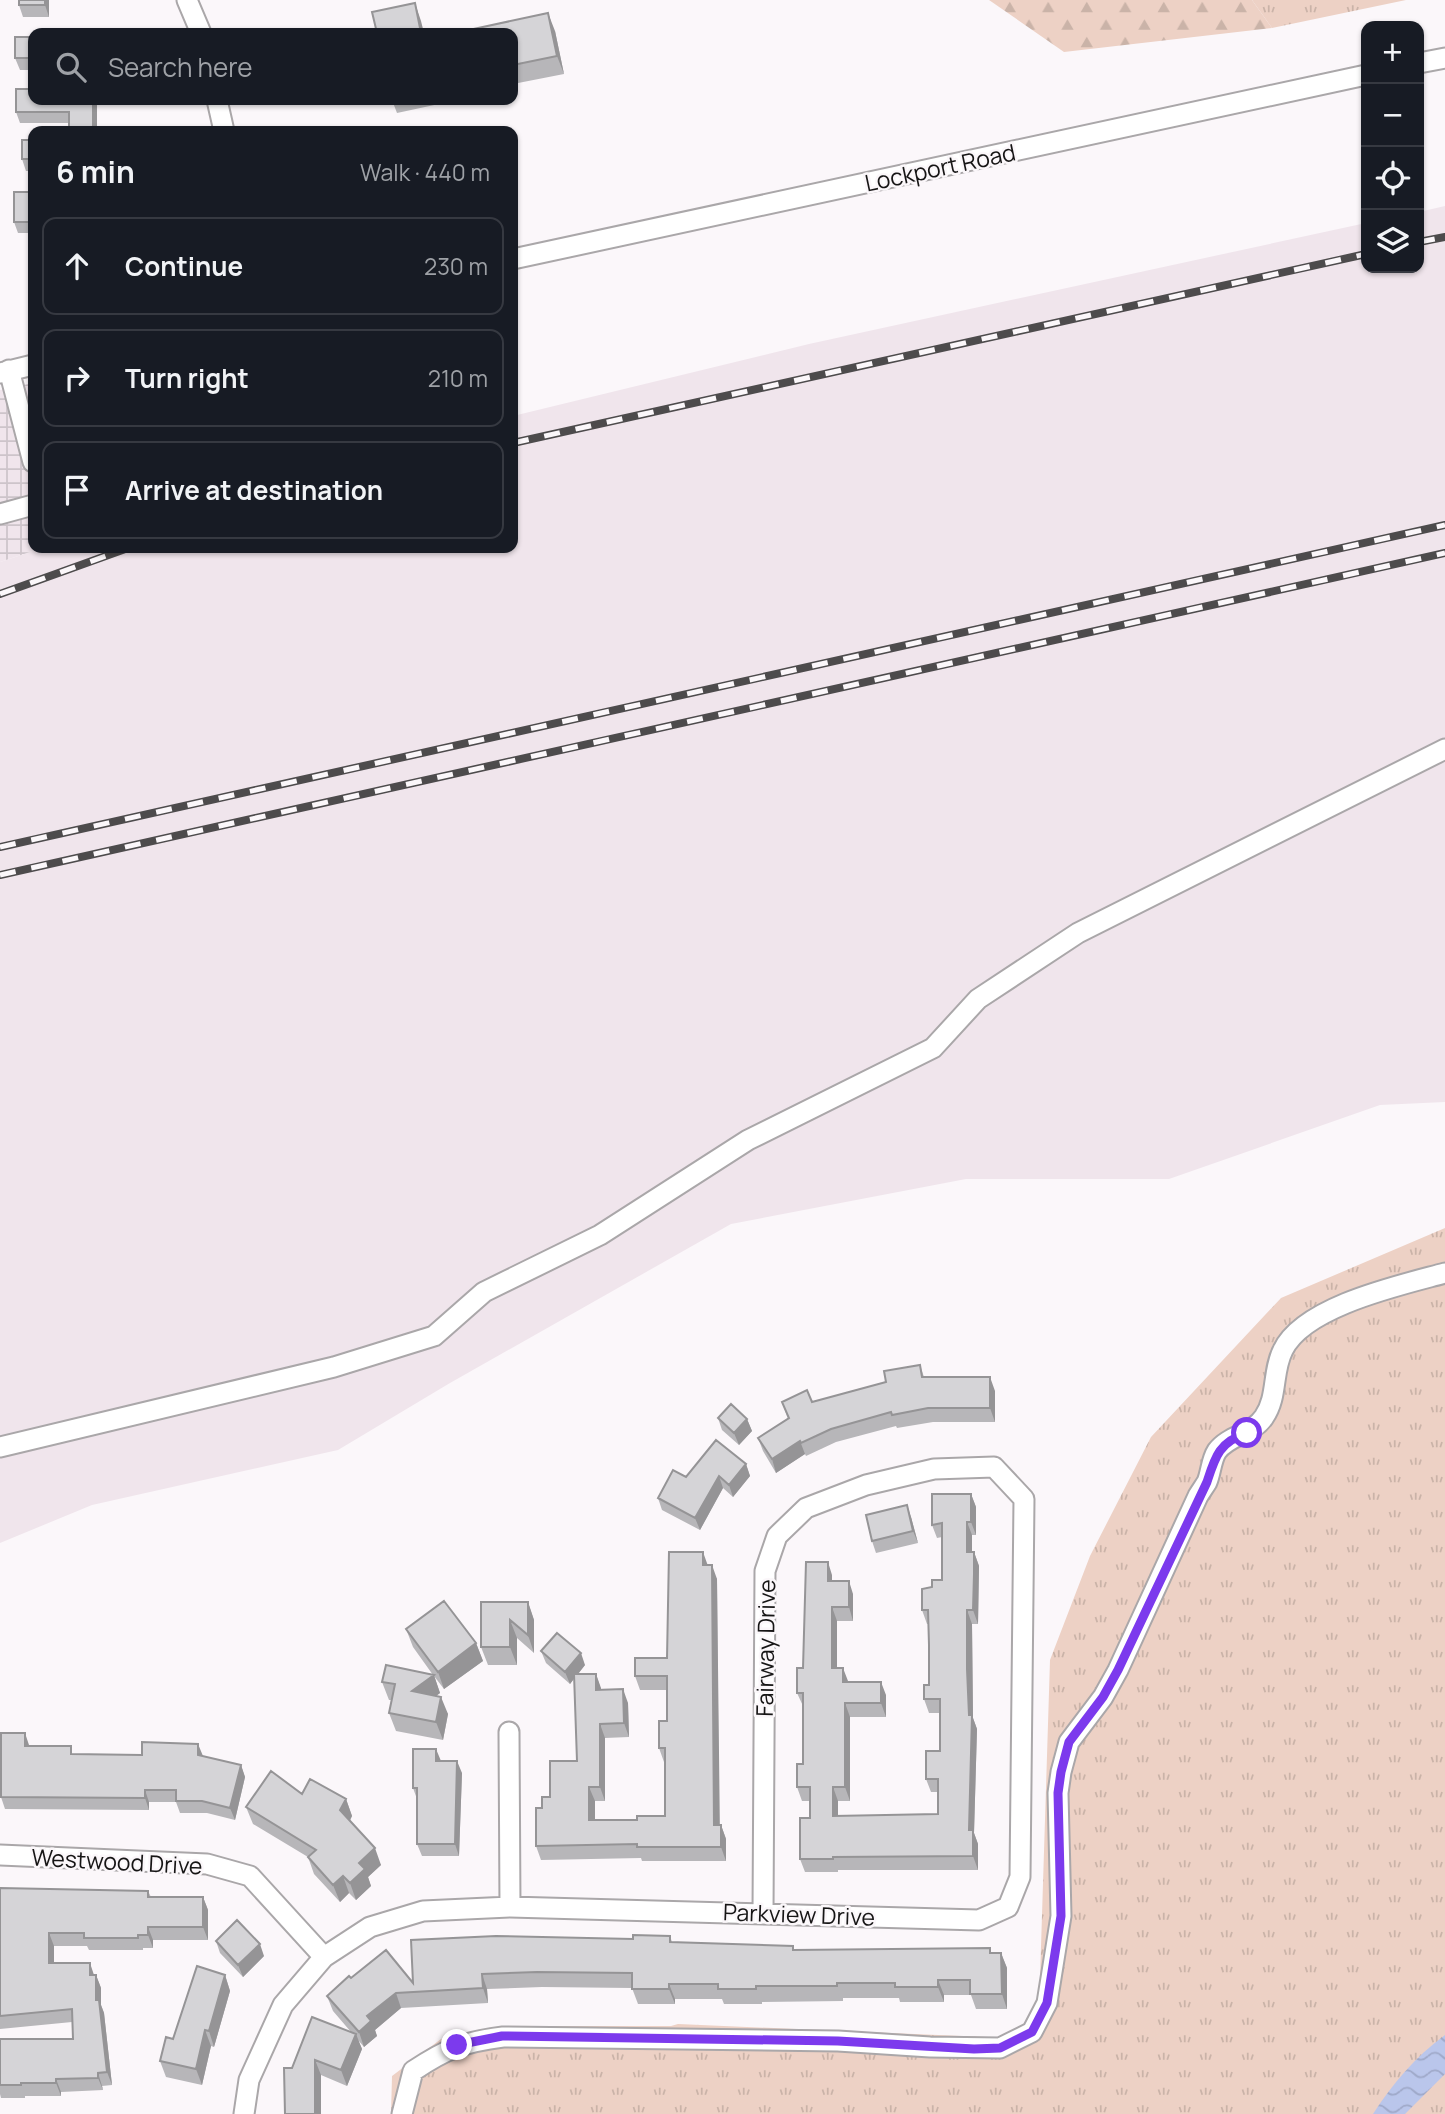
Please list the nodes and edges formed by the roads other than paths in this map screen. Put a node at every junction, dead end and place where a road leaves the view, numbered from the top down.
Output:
1 (187, 0) edge
2 (199, 28) edge
3 (1445, 58) edge
4 (1424, 62) edge
5 (1361, 76) edge
6 (219, 105) edge
7 (223, 126) edge
8 (518, 258) edge
9 (28, 366) edge
10 (5, 371) edge
11 (28, 445) edge
12 (28, 506) edge
13 (0, 514) edge
14 (1445, 749) edge
15 (1445, 1273) edge
16 (0, 1447) edge
17 (994, 1467) joint
18 (509, 1732) dead end
19 (0, 1854) edge
20 (510, 1907) junction
21 (763, 1913) junction
22 (324, 1957) junction
23 (244, 2114) edge
24 (402, 2114) edge

1 - 2 street
3 - 4 street
5 - 8 street, Lockport Road
6 - 7 street
9 - 10 street
10 - 11 street
12 - 13 street
14 - 16 street
15 - 24 street
17 - 21 street, Fairway Drive
17 - 21 street, Parkview Drive
18 - 20 street
19 - 22 street, Westwood Drive
20 - 21 street, Parkview Drive
20 - 22 street, Parkview Drive
22 - 23 street, Parkview Drive

